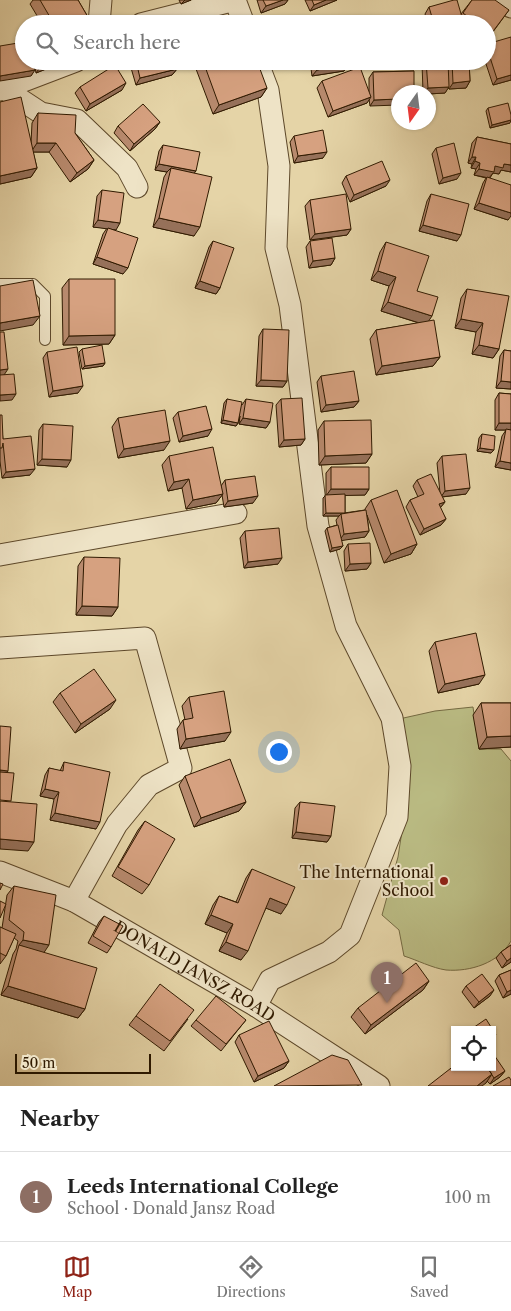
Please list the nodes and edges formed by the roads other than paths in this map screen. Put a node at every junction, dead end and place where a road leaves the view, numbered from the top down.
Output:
1 (101, 0) edge
2 (235, 0) edge
3 (505, 0) edge
4 (511, 6) edge
5 (100, 15) edge
6 (176, 15) edge
7 (241, 15) edge
8 (53, 70) edge
9 (260, 70) edge
10 (3, 90) edge
11 (137, 187) dead end
12 (0, 284) edge
13 (45, 340) dead end
14 (236, 513) dead end
15 (0, 555) edge
16 (0, 648) edge
17 (0, 872) edge
18 (74, 901) junction
19 (256, 1006) junction
20 (379, 1086) edge

1 - 5 street
2 - 6 street
2 - 7 street
3 - 4 street
8 - 10 street
9 - 19 street
10 - 11 street
12 - 13 lane
14 - 15 street
16 - 18 street
17 - 18 street, DONALD JANSZ ROAD
18 - 19 street, DONALD JANSZ ROAD
19 - 20 street, DONALD JANSZ ROAD

